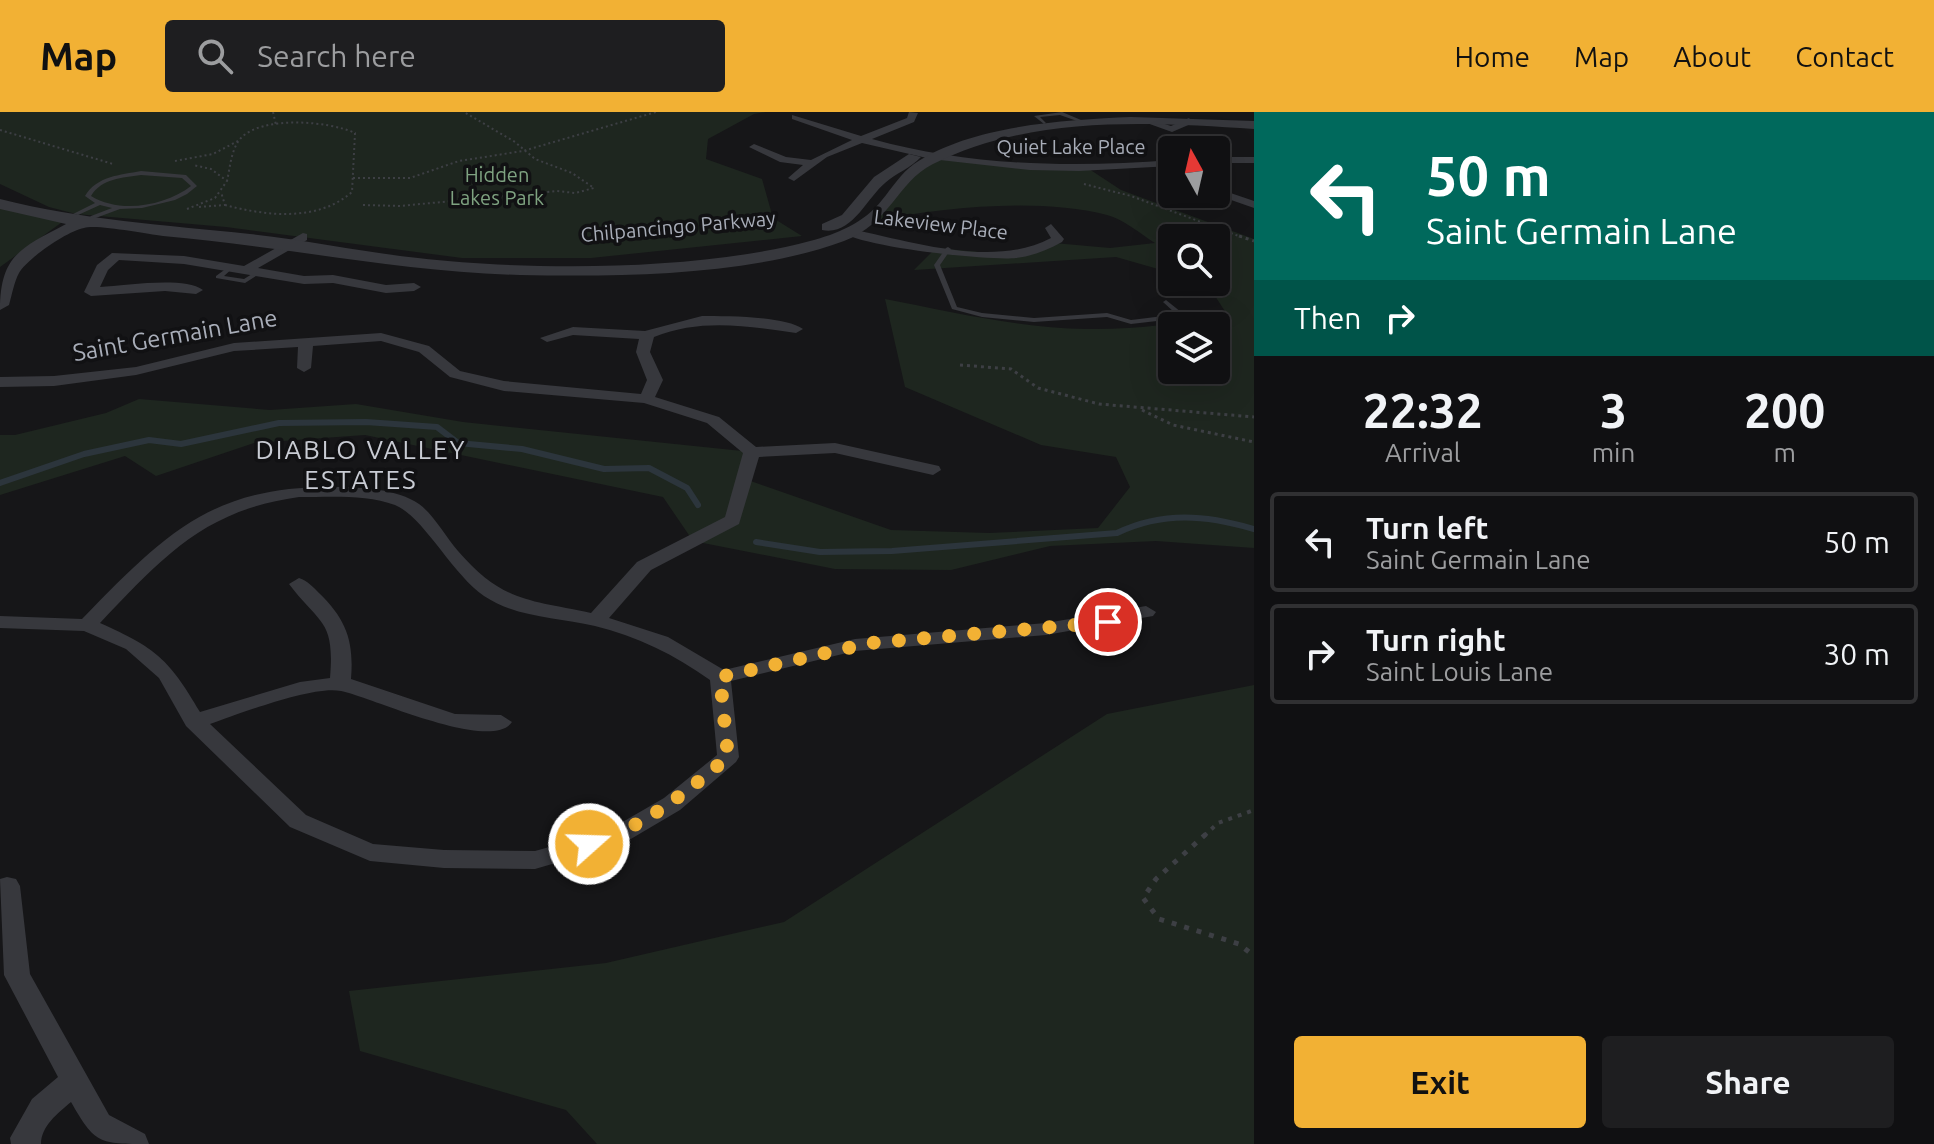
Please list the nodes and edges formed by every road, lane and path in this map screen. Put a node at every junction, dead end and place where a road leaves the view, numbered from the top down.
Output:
1 (273, 112) edge
2 (464, 112) edge
3 (656, 112) edge
4 (913, 113) edge
5 (1166, 114) edge
6 (795, 117) dead end
7 (1191, 117) edge
8 (1254, 123) edge
9 (276, 126) junction
10 (862, 139) junction
11 (239, 140) junction
12 (754, 147) dead end
13 (523, 151) junction
14 (923, 152) junction
15 (941, 156) junction
16 (1230, 160) edge
17 (1254, 160) edge
18 (164, 163) dead end
19 (813, 163) junction
20 (1157, 165) edge
21 (353, 178) junction
22 (794, 178) dead end
23 (227, 181) dead end
24 (1081, 183) dead end
25 (12, 190) dead end
26 (221, 192) dead end
27 (1230, 196) edge
28 (0, 204) edge
29 (225, 205) junction
30 (363, 205) dead end
31 (1254, 205) edge
32 (128, 206) junction
33 (189, 208) dead end
34 (83, 215) junction
35 (1051, 228) dead end
36 (850, 233) junction
37 (297, 241) junction
38 (1254, 241) edge
39 (948, 249) junction
40 (0, 267) edge
41 (254, 270) junction
42 (414, 287) dead end
43 (196, 290) dead end
44 (1166, 302) dead end
45 (0, 305) edge
46 (796, 329) dead end
47 (647, 335) junction
48 (547, 338) dead end
49 (306, 340) junction
50 (960, 365) dead end
51 (304, 368) dead end
52 (0, 382) edge
53 (646, 399) junction
54 (1136, 408) junction
55 (1254, 417) edge
56 (1254, 442) edge
57 (752, 452) junction
58 (933, 470) dead end
59 (299, 584) dead end
60 (1146, 612) dead end
61 (596, 620) junction
62 (0, 622) edge
63 (87, 625) junction
64 (720, 677) junction
65 (340, 683) junction
66 (194, 721) junction
67 (501, 722) dead end
68 (1254, 810) edge
69 (7, 886) dead end
70 (1254, 956) edge
71 (74, 1081) junction
72 (26, 1144) edge
73 (134, 1144) edge

1 - 9 path
2 - 13 path
3 - 13 path
4 - 10 street
5 - 7 street, Chilpancingo Parkway
5 - 14 street, Chilpancingo Parkway
6 - 10 street, Quiet Lake Place
7 - 8 street, Chilpancingo Parkway
7 - 15 street, Chilpancingo Parkway
9 - 11 path
9 - 21 path
10 - 14 street, Quiet Lake Place
10 - 19 street
11 - 18 path
11 - 23 path
12 - 19 street
13 - 21 path
13 - 30 path
14 - 15 street, Quiet Lake Place
14 - 37 street, Chilpancingo Parkway
15 - 20 street, Quiet Lake Place
15 - 36 street, Chilpancingo Parkway
16 - 17 street
19 - 22 street
21 - 29 path
24 - 38 path
25 - 34 street
26 - 29 path
27 - 31 street
28 - 34 street
29 - 33 path
32 - 34 lane
32 - 34 lane
32 - 34 lane
34 - 37 street, Chilpancingo Parkway
34 - 37 street, Chilpancingo Parkway
34 - 40 street
34 - 45 street
35 - 39 street, Lakeview Place
36 - 37 street, Chilpancingo Parkway
36 - 39 street, Lakeview Place
37 - 41 street
39 - 44 lane
41 - 42 street
41 - 43 street
46 - 47 street
47 - 48 street
47 - 53 street
49 - 51 street
49 - 52 street, Saint Germain Lane
49 - 53 street, Saint Germain Lane
50 - 54 path
53 - 57 street, Saint Germain Lane
54 - 55 path
54 - 56 path
57 - 58 street
57 - 61 street
59 - 65 street
60 - 64 street
61 - 63 street
61 - 64 street
62 - 63 street
63 - 66 street
64 - 66 street
65 - 66 street
65 - 67 street
68 - 70 path
69 - 71 street
71 - 72 street
71 - 73 street

